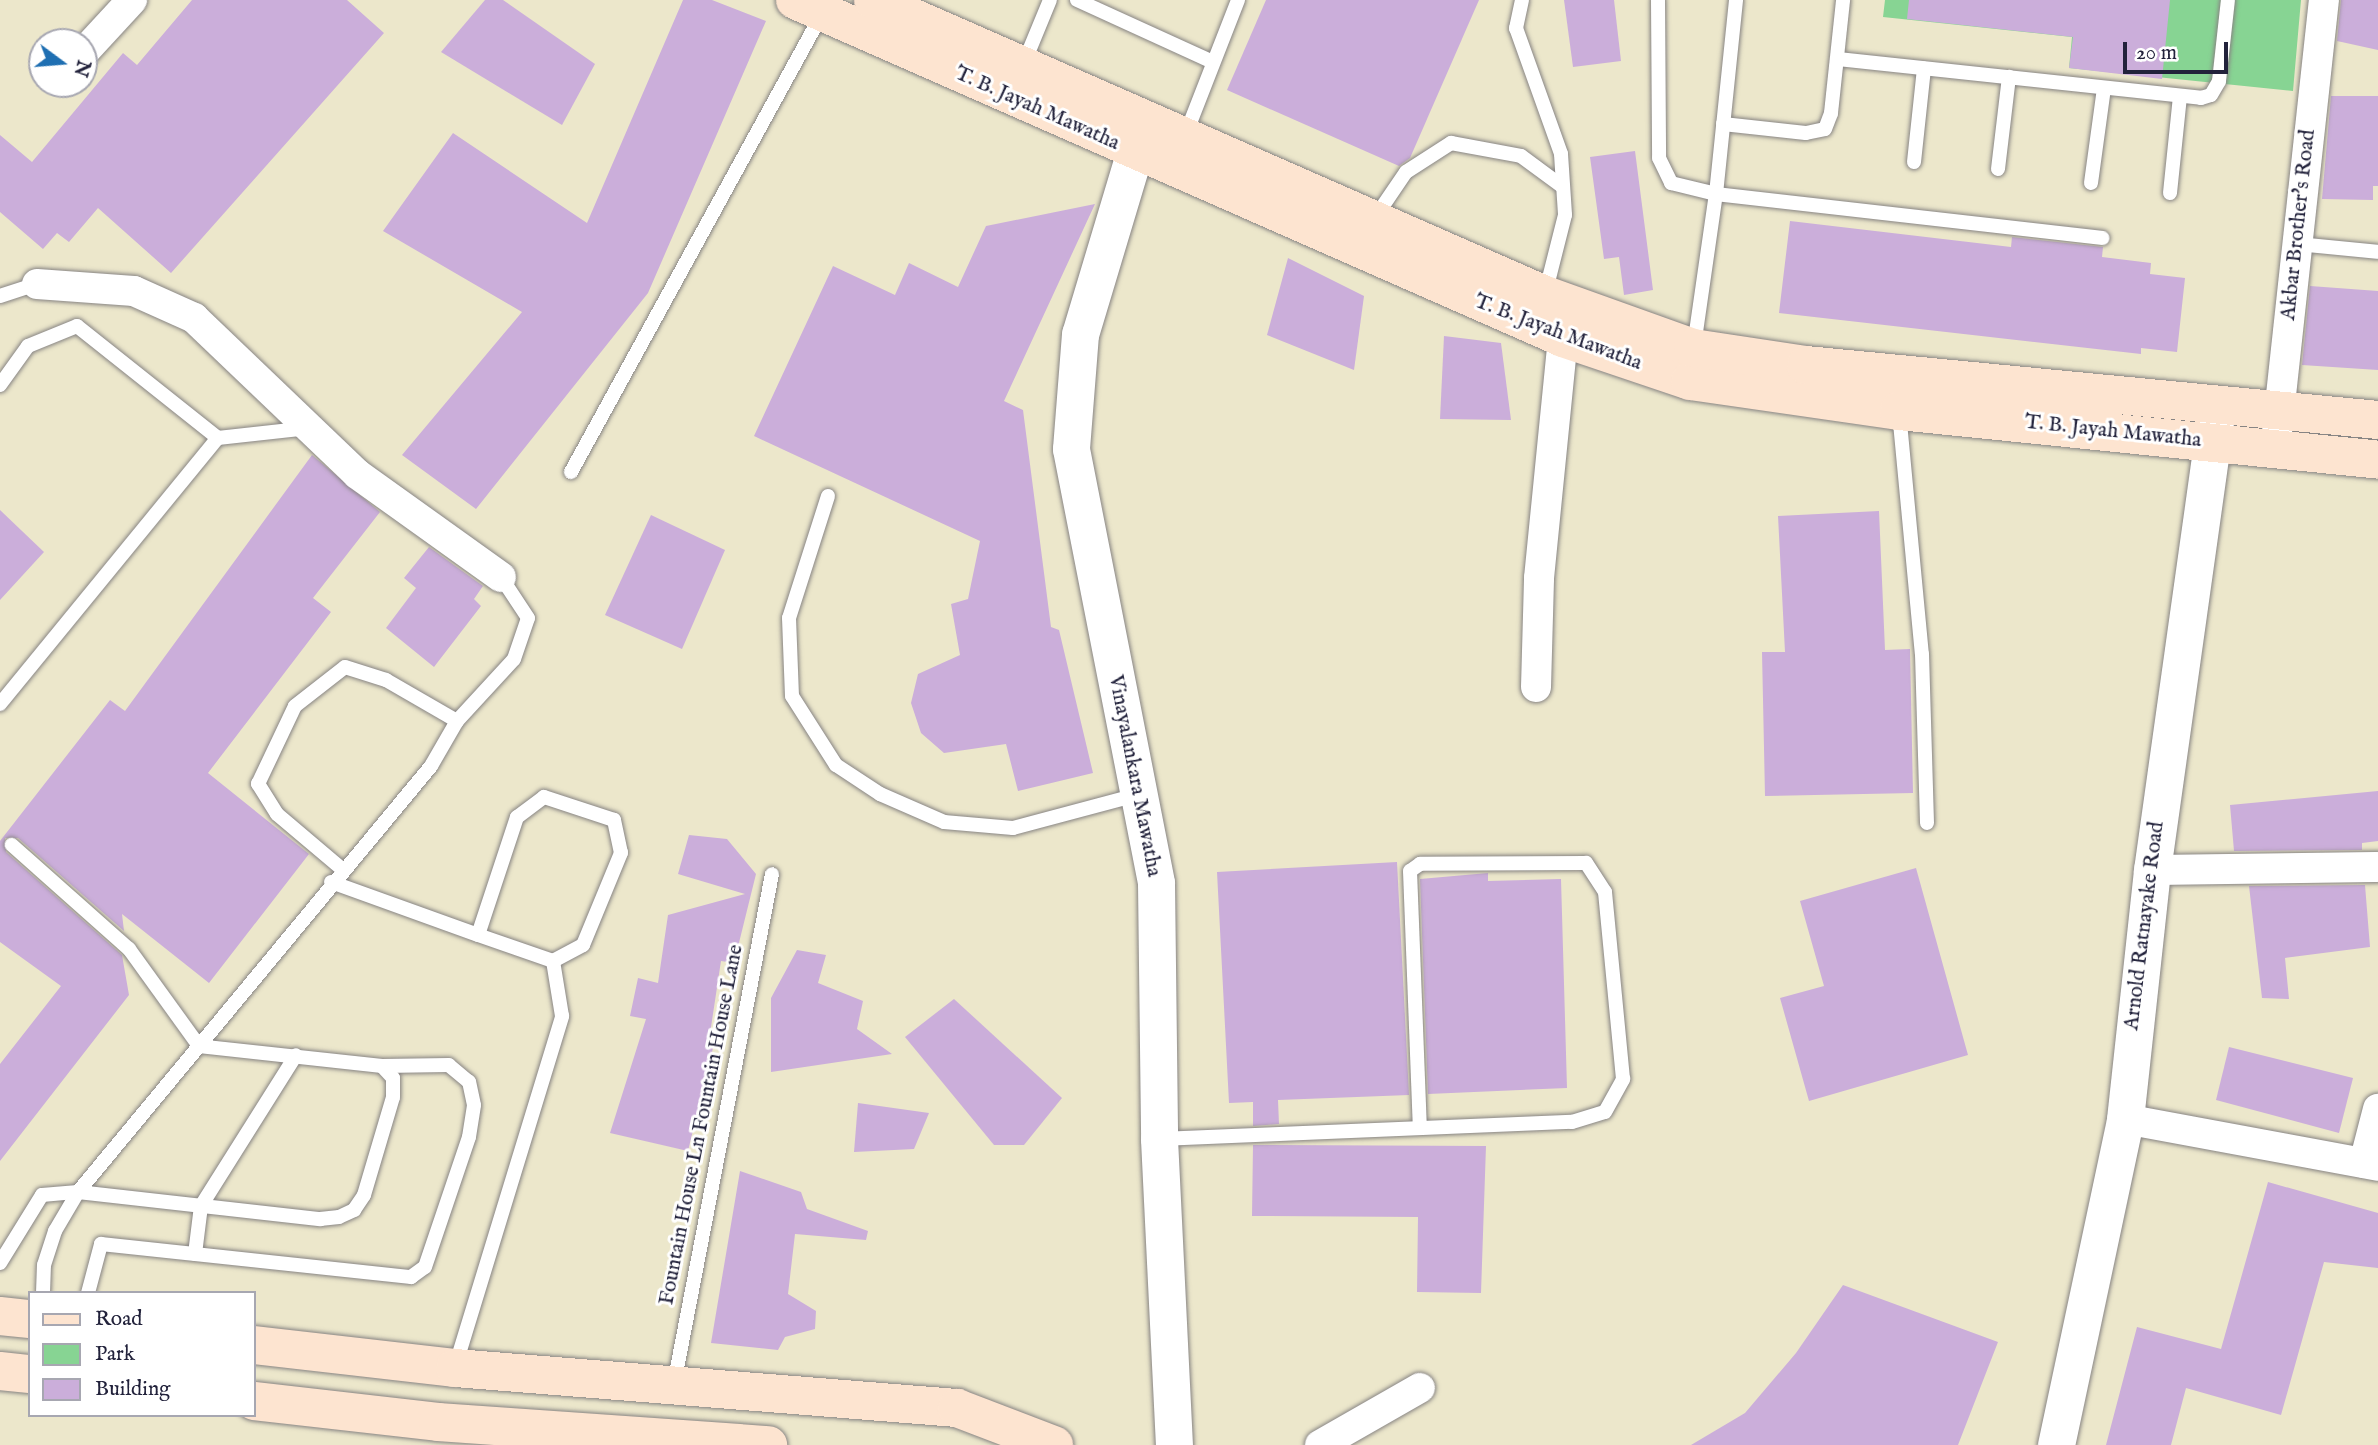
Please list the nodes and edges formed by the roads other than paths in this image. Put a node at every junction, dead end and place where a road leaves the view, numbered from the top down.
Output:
1 (132, 0) edge
2 (873, 0) edge
3 (1050, 0) edge
4 (1077, 0) edge
5 (1238, 0) edge
6 (1522, 0) edge
7 (1658, 0) edge
8 (1736, 0) edge
9 (1843, 0) edge
10 (2228, 0) edge
11 (2323, 0) edge
12 (809, 6) edge
13 (98, 37) edge
14 (1838, 59) junction
15 (1213, 62) junction
16 (1023, 66) junction
17 (1924, 69) junction
18 (2009, 77) junction
19 (2104, 88) junction
20 (2180, 97) junction
21 (1723, 124) junction
22 (1139, 136) junction
23 (1184, 137) junction
24 (1914, 162) dead end
25 (1998, 169) dead end
26 (2091, 183) dead end
27 (1563, 187) junction
28 (2170, 193) dead end
29 (1716, 194) junction
30 (1374, 219) junction
31 (2103, 238) dead end
32 (2297, 244) junction
33 (2378, 252) edge
34 (37, 284) joint
35 (1545, 295) junction
36 (0, 296) edge
37 (1563, 338) junction
38 (1693, 348) junction
39 (0, 384) edge
40 (2218, 405) junction
41 (1899, 411) junction
42 (2280, 411) junction
43 (2378, 420) edge
44 (313, 428) junction
45 (218, 438) junction
46 (2212, 442) junction
47 (2275, 449) junction
48 (2378, 460) edge
49 (571, 472) dead end
50 (828, 496) dead end
51 (501, 577) joint
52 (1536, 687) dead end
53 (0, 704) edge
54 (457, 721) junction
55 (1137, 795) junction
56 (1927, 823) dead end
57 (12, 845) dead end
58 (2378, 867) edge
59 (342, 869) junction
60 (2152, 870) junction
61 (772, 874) dead end
62 (331, 882) junction
63 (478, 935) junction
64 (553, 961) junction
65 (199, 1046) junction
66 (296, 1055) junction
67 (382, 1066) junction
68 (2378, 1110) edge
69 (2125, 1119) junction
70 (1420, 1128) junction
71 (1159, 1139) junction
72 (2371, 1164) edge
73 (78, 1192) junction
74 (201, 1206) junction
75 (195, 1254) junction
76 (0, 1263) edge
77 (43, 1291) edge
78 (89, 1291) edge
79 (0, 1316) edge
80 (28, 1319) edge
81 (256, 1345) edge
82 (455, 1368) junction
83 (674, 1385) junction
84 (1420, 1388) dead end
85 (256, 1401) edge
86 (768, 1445) edge
87 (1054, 1445) edge
88 (1174, 1445) edge
89 (1320, 1445) edge
90 (2056, 1445) edge

1 - 13 street
2 - 16 main road, T. B. Jayah Mawatha
3 - 16 lane
4 - 15 lane
5 - 15 lane
6 - 27 lane
7 - 29 lane
8 - 21 lane
9 - 14 lane
10 - 20 lane
11 - 32 street, Akbar Brother's Road
12 - 22 main road, T. B. Jayah Mawatha
12 - 49 lane
14 - 17 lane
14 - 21 lane
15 - 23 lane
16 - 22 main road, T. B. Jayah Mawatha
17 - 18 lane
17 - 24 lane
18 - 19 lane
18 - 25 lane
19 - 20 lane
19 - 26 lane
20 - 28 lane
21 - 29 lane
22 - 23 main road, T. B. Jayah Mawatha
22 - 37 main road, T. B. Jayah Mawatha
22 - 55 street, Vinayalankara Mawatha
23 - 30 main road, T. B. Jayah Mawatha
27 - 30 lane
27 - 35 lane
29 - 31 lane
29 - 38 lane
30 - 35 main road, T. B. Jayah Mawatha
32 - 33 lane
32 - 42 street, Akbar Brother's Road
34 - 36 lane
34 - 44 street
35 - 38 main road, T. B. Jayah Mawatha
37 - 41 main road, T. B. Jayah Mawatha
37 - 52 street
38 - 40 main road, T. B. Jayah Mawatha
39 - 45 lane
40 - 42 main road, T. B. Jayah Mawatha
40 - 46 street, Arnold Ratnayake Road
41 - 46 main road, T. B. Jayah Mawatha
41 - 56 lane
42 - 43 main road, T. B. Jayah Mawatha
42 - 47 street, Akbar Brother's Road
44 - 45 lane
44 - 51 street
45 - 53 lane
46 - 47 main road, T. B. Jayah Mawatha
46 - 60 street, Arnold Ratnayake Road
47 - 48 main road, T. B. Jayah Mawatha
50 - 55 lane
51 - 54 lane
54 - 59 lane
54 - 59 lane
55 - 71 street, Vinayalankara Mawatha
57 - 65 lane
58 - 60 street
59 - 62 lane
60 - 69 street, Arnold Ratnayake Road
61 - 83 lane, Fountain House Ln Fountain House Lane
62 - 63 lane
62 - 65 lane
63 - 64 lane
63 - 64 lane
64 - 82 lane
65 - 66 lane
65 - 73 lane
66 - 67 lane
66 - 74 lane
67 - 74 lane
67 - 75 lane
68 - 72 street
69 - 72 street
69 - 90 street, Arnold Ratnayake Road
70 - 70 lane
70 - 71 lane
71 - 88 street, Vinayalankara Mawatha
73 - 74 lane
73 - 76 lane
73 - 77 lane
74 - 75 lane
75 - 78 lane
79 - 80 main road
81 - 82 main road
82 - 83 main road
83 - 87 main road
84 - 89 street
85 - 86 main road

